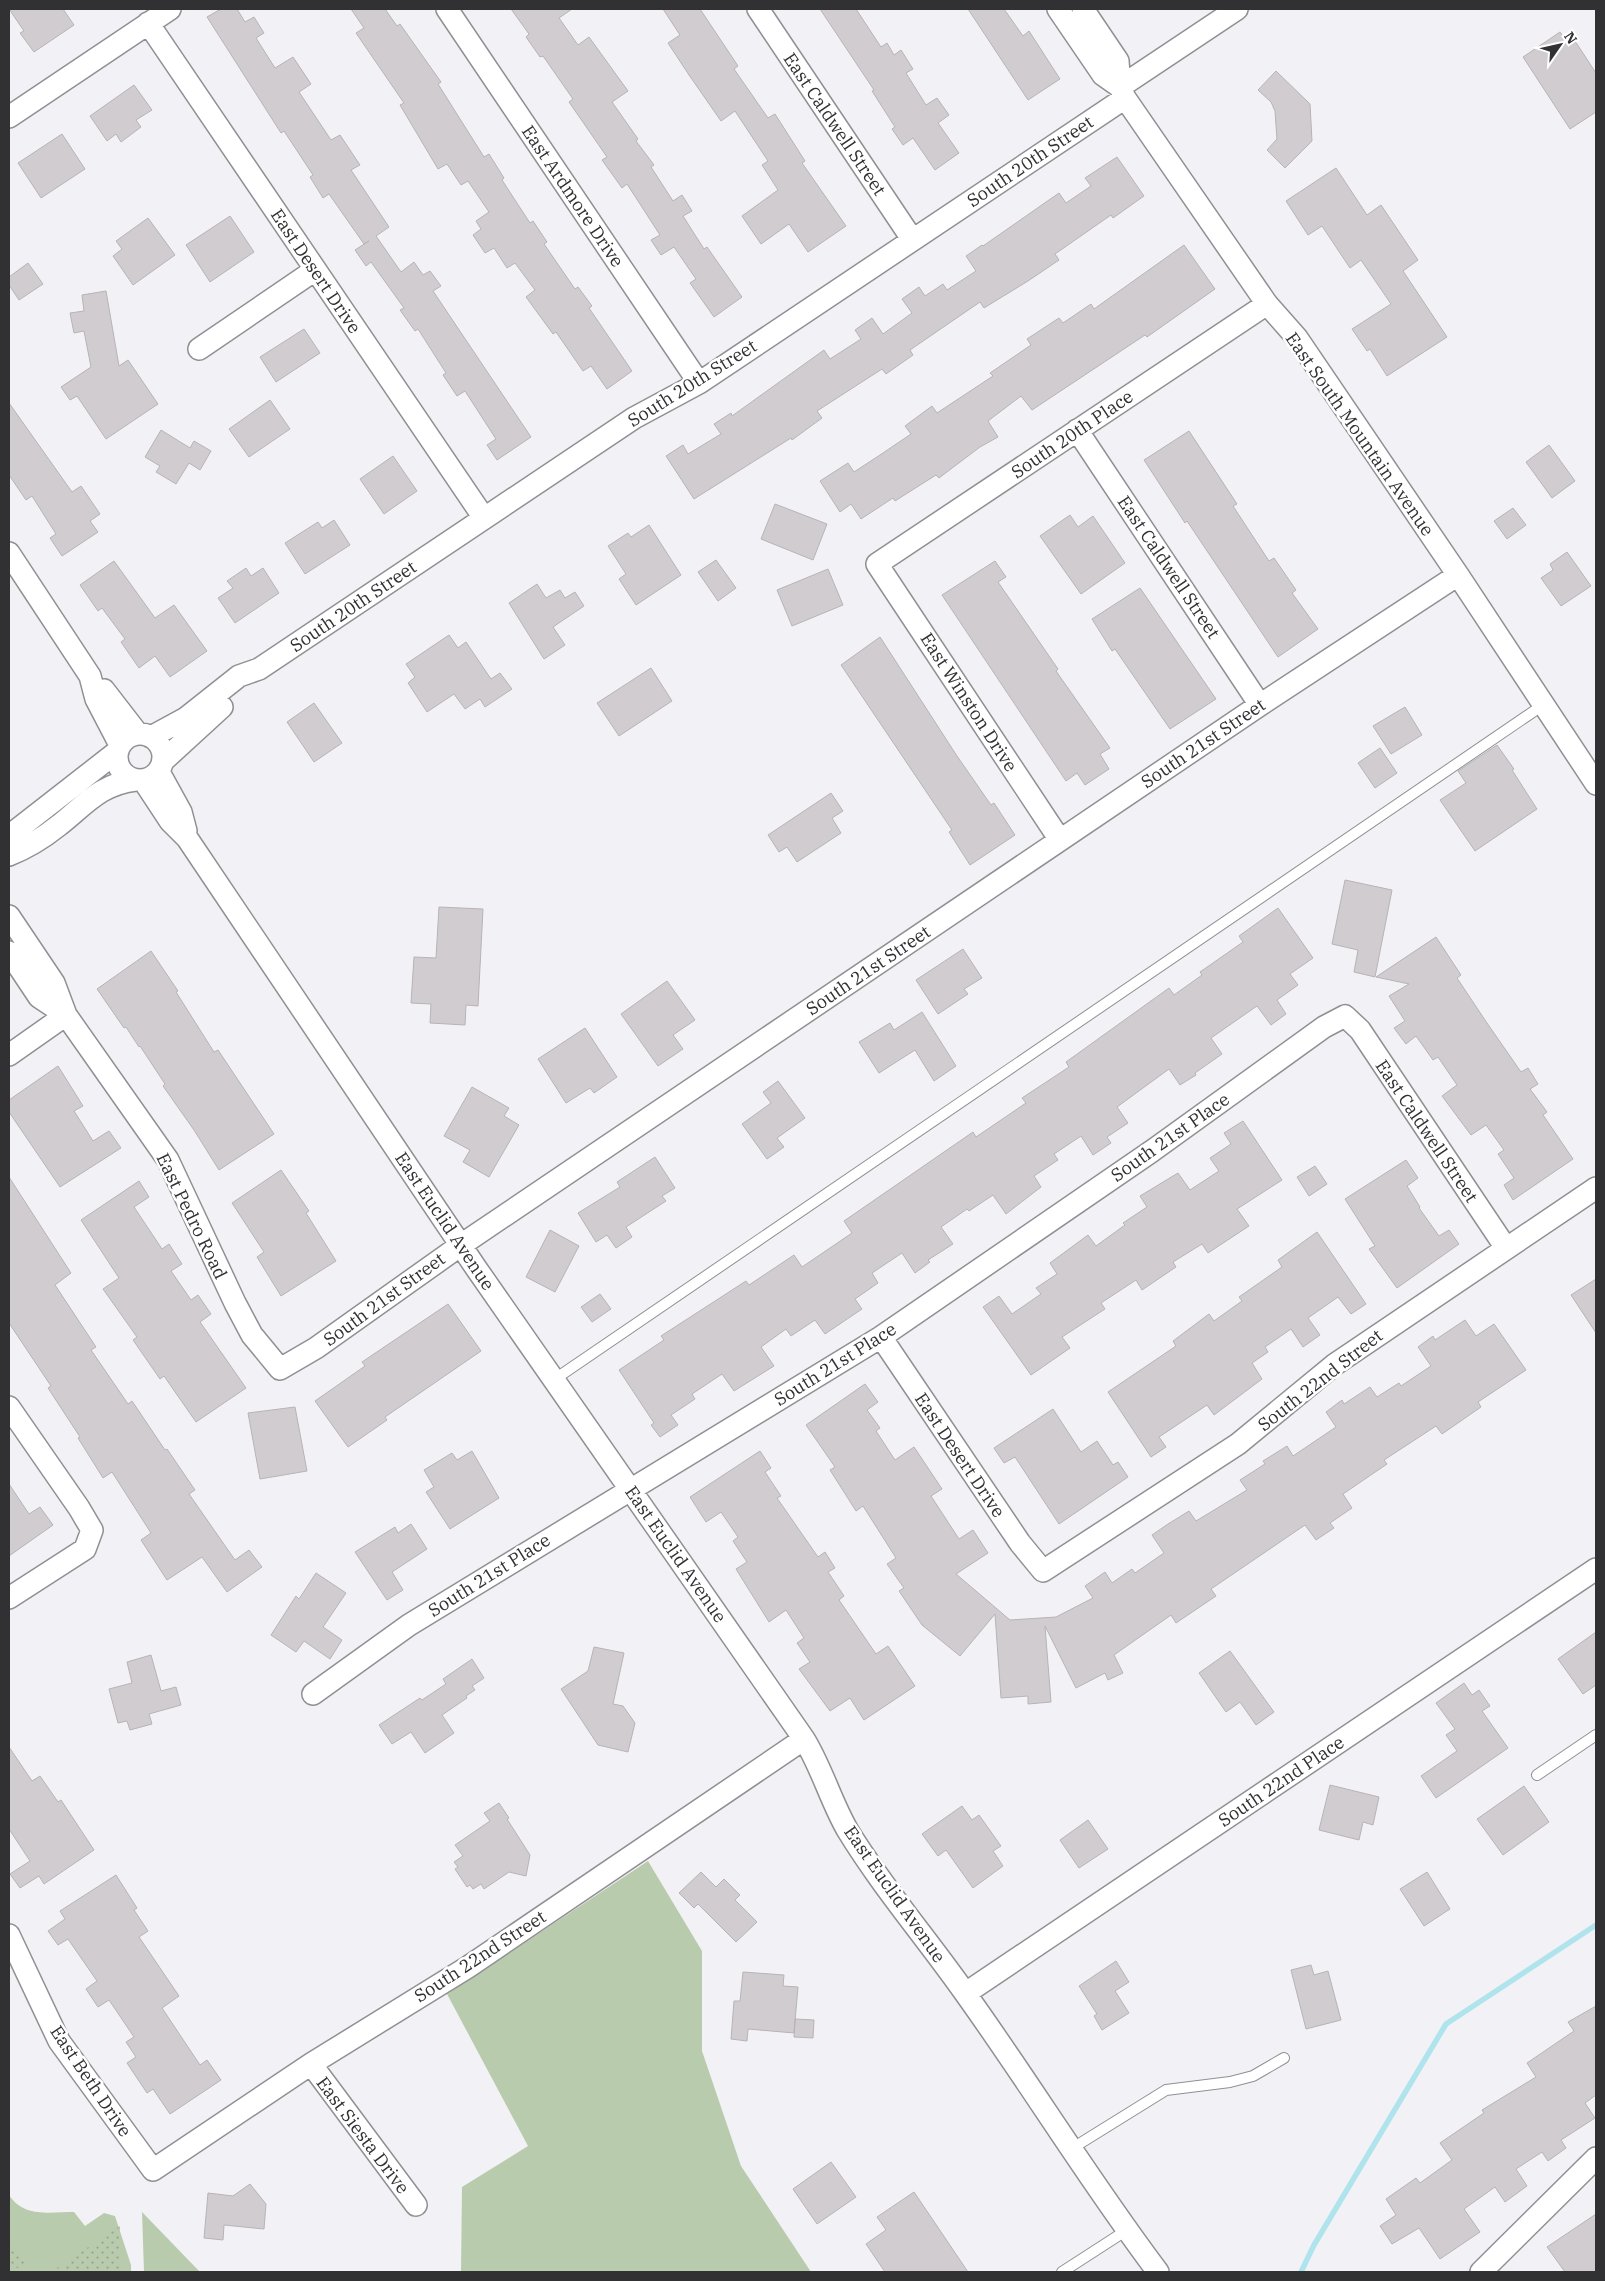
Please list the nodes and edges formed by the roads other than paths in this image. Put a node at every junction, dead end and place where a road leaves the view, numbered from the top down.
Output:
1 (170, 9) edge
2 (447, 9) edge
3 (758, 9) edge
4 (1058, 9) edge
5 (1083, 9) edge
6 (1237, 9) edge
7 (148, 24) junction
8 (1123, 93) junction
9 (10, 112) edge
10 (912, 239) junction
11 (315, 270) junction
12 (1266, 304) junction
13 (199, 349) dead end
14 (699, 383) junction
15 (1078, 430) junction
16 (484, 518) junction
17 (9, 553) edge
18 (877, 564) joint
19 (1458, 575) junction
20 (258, 669) junction
21 (1260, 704) junction
22 (1544, 705) junction
23 (132, 742) junction
24 (150, 773) junction
25 (1596, 784) edge
26 (9, 836) edge
27 (1060, 840) junction
28 (9, 855) edge
29 (9, 916) edge
30 (9, 952) edge
31 (66, 1015) junction
32 (1345, 1016) joint
33 (9, 1055) edge
34 (1596, 1188) edge
35 (461, 1244) junction
36 (1506, 1248) junction
37 (880, 1337) junction
38 (280, 1369) joint
39 (555, 1379) junction
40 (9, 1407) edge
41 (629, 1488) junction
42 (1596, 1569) edge
43 (1043, 1571) joint
44 (9, 1598) edge
45 (313, 1694) dead end
46 (1596, 1735) edge
47 (804, 1739) junction
48 (1536, 1775) dead end
49 (9, 1935) edge
50 (966, 1993) junction
51 (1284, 2058) dead end
52 (311, 2064) junction
53 (1070, 2149) junction
54 (1596, 2158) edge
55 (153, 2170) joint
56 (416, 2205) dead end
57 (1127, 2230) junction
58 (1062, 2272) edge
59 (1158, 2272) edge
60 (1481, 2272) edge

1 - 7 street
2 - 14 street, East Ardmore Drive
3 - 10 street, East Caldwell Street
4 - 8 street, East South Mountain Avenue
5 - 8 street, East South Mountain Avenue
6 - 8 street, South 20th Street
7 - 9 street
7 - 11 street, East Desert Drive
8 - 10 street, South 20th Street
8 - 12 street, East South Mountain Avenue
10 - 14 street, South 20th Street
11 - 13 street
11 - 16 street, East Desert Drive
12 - 15 street, South 20th Place
12 - 19 street, East South Mountain Avenue
14 - 16 street, South 20th Street
15 - 18 street, South 20th Place
15 - 21 street, East Caldwell Street
16 - 20 street, South 20th Street
17 - 23 street
18 - 27 street, East Winston Drive
19 - 21 street, South 21st Street
19 - 22 street, East South Mountain Avenue
20 - 23 street, South 20th Street
20 - 24 street, South 20th Street
21 - 27 street, South 21st Street
22 - 25 street, East South Mountain Avenue
22 - 39 lane
23 - 24 street
23 - 24 street
23 - 26 street, South 20th Street
24 - 28 street
24 - 35 street, East Euclid Avenue
27 - 35 street, South 21st Street
29 - 31 street, East Pedro Road
30 - 31 street, East Pedro Road
31 - 33 street
31 - 38 street, East Pedro Road
32 - 36 street, East Caldwell Street
32 - 37 street, South 21st Place
34 - 36 street, South 22nd Street
35 - 38 street, South 21st Street
35 - 39 street, East Euclid Avenue
36 - 43 street, South 22nd Street
37 - 41 street, South 21st Place
37 - 43 street, East Desert Drive
39 - 41 street, East Euclid Avenue
40 - 44 street
41 - 45 street, South 21st Place
41 - 47 street, East Euclid Avenue
42 - 50 street, South 22nd Place
46 - 48 lane
47 - 50 street, East Euclid Avenue
47 - 52 street, South 22nd Street
49 - 55 street, East Beth Drive
50 - 53 street, East Euclid Avenue
51 - 53 lane
52 - 55 street, South 22nd Street
52 - 56 street, East Siesta Drive
53 - 57 street, East Euclid Avenue
54 - 60 street
57 - 58 lane
57 - 59 street, East Euclid Avenue

